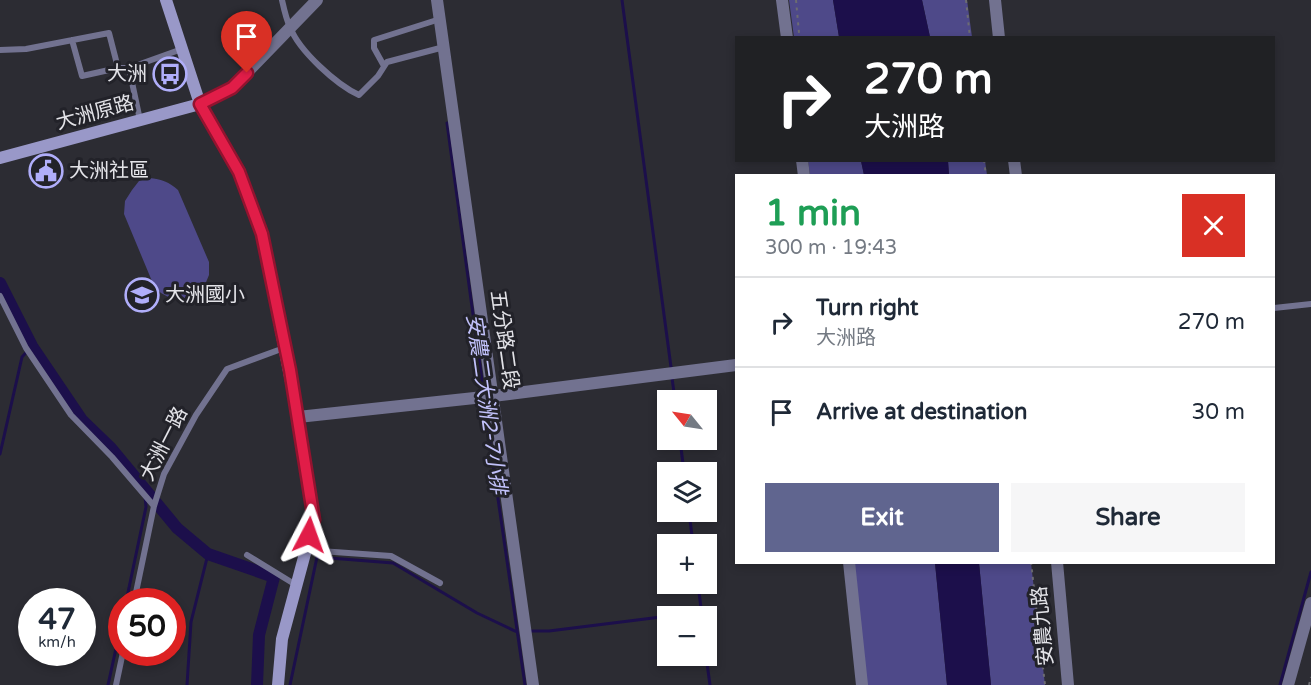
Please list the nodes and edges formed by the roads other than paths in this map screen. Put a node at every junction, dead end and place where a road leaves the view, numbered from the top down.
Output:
1 (166, 0) edge
2 (282, 0) edge
3 (317, 0) edge
4 (437, 0) edge
5 (782, 0) edge
6 (994, 0) edge
7 (440, 19) junction
8 (290, 29) junction
9 (787, 36) edge
10 (999, 36) edge
11 (72, 40) junction
12 (444, 47) junction
13 (182, 49) junction
14 (0, 50) edge
15 (384, 66) junction
16 (118, 68) junction
17 (129, 68) junction
18 (200, 104) junction
19 (141, 121) junction
20 (0, 159) edge
21 (0, 296) edge
22 (1311, 304) edge
23 (1275, 308) edge
24 (285, 347) junction
25 (735, 365) edge
26 (493, 396) junction
27 (298, 417) junction
28 (154, 506) junction
29 (305, 550) junction
30 (247, 555) dead end
31 (849, 564) edge
32 (1057, 564) edge
33 (440, 583) dead end
34 (296, 585) junction
35 (137, 588) edge
36 (1311, 603) edge
37 (120, 666) edge
38 (116, 685) edge
39 (278, 685) edge
40 (533, 685) edge
41 (862, 685) edge
42 (1068, 685) edge
43 (1288, 685) edge

1 - 13 main road
2 - 8 lane
3 - 8 street
4 - 7 street, 五分路二段
5 - 9 street
6 - 10 street
7 - 12 street, 五分路二段
7 - 15 lane
8 - 15 lane
8 - 18 street
11 - 14 lane
11 - 16 lane
11 - 16 lane
12 - 15 lane
12 - 26 street, 五分路二段
13 - 17 lane
13 - 18 main road
16 - 17 lane
17 - 19 lane
18 - 19 main road, 大洲原路
18 - 24 main road
19 - 20 main road, 大洲原路
21 - 28 lane
22 - 23 lane
24 - 27 main road
24 - 28 lane, 大洲一路
25 - 26 street
26 - 27 street
26 - 40 street, 五分路二段
27 - 29 main road
28 - 35 lane, 大洲一路
29 - 33 lane
29 - 34 main road
30 - 34 lane
31 - 41 street
32 - 42 street, 安農九路
34 - 39 main road
36 - 43 street
37 - 38 lane

